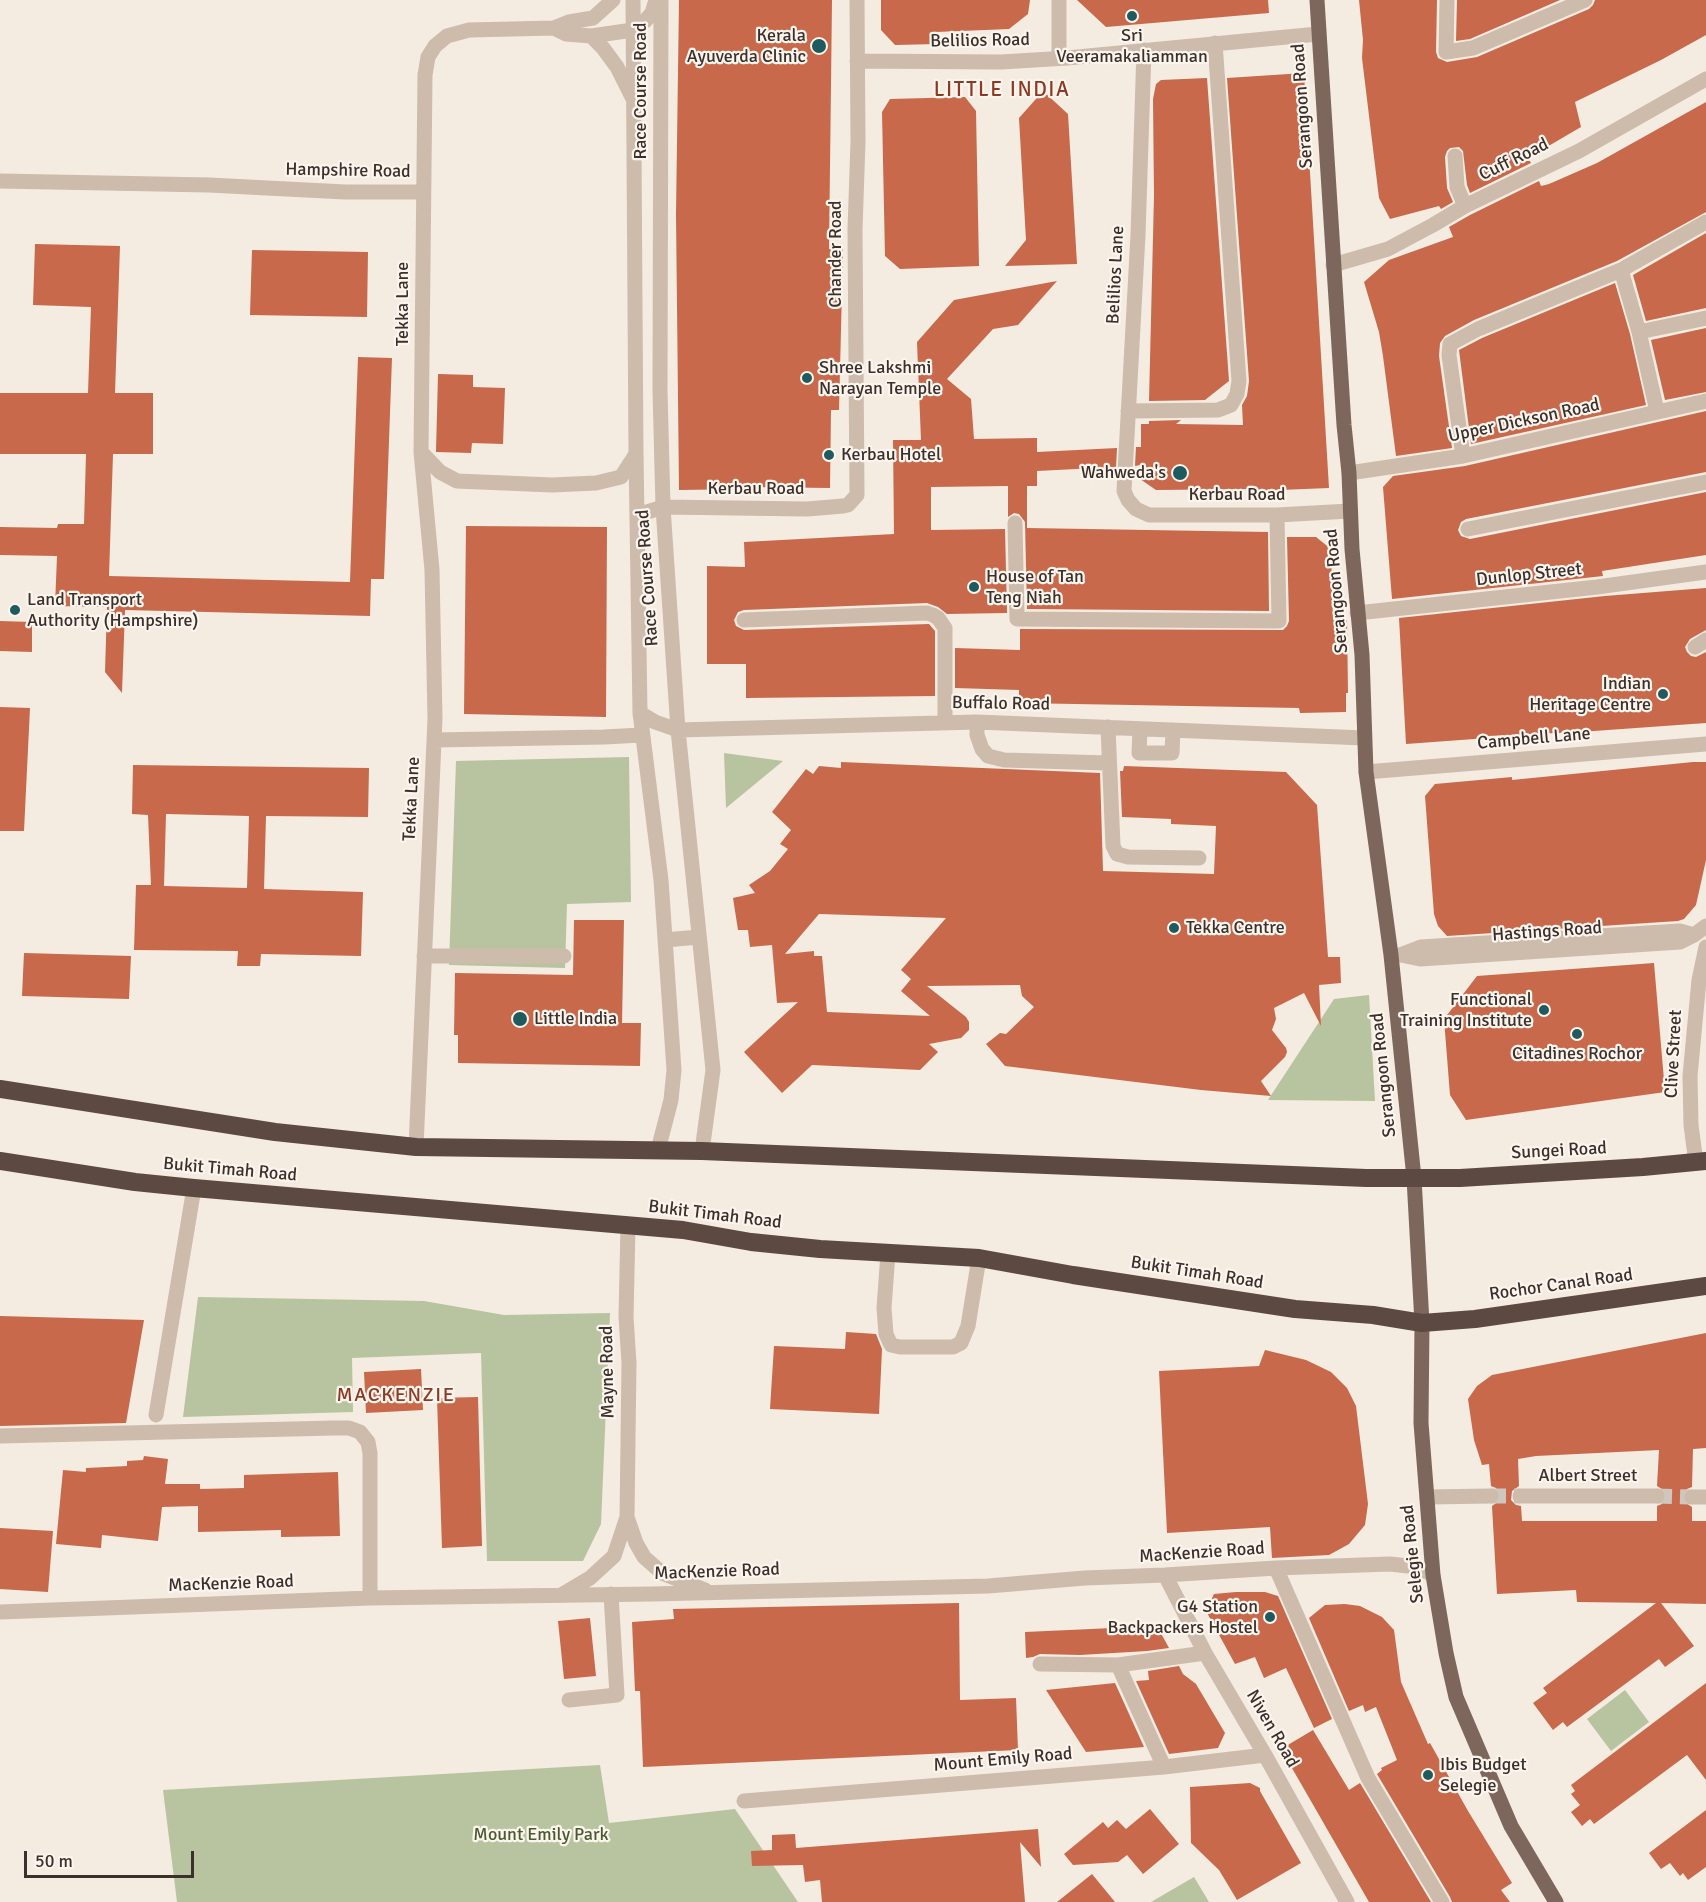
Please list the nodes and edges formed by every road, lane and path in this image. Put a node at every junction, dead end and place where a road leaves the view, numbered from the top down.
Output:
1 (613, 0) edge
2 (633, 0) edge
3 (658, 0) edge
4 (857, 0) edge
5 (1059, 0) edge
6 (1317, 0) edge
7 (1447, 0) edge
8 (1585, 0) edge
9 (554, 28) junction
10 (633, 30) junction
11 (1318, 34) junction
12 (591, 36) junction
13 (1215, 44) junction
14 (1144, 50) junction
15 (1059, 58) junction
16 (857, 61) junction
17 (1706, 79) edge
18 (634, 102) junction
19 (1455, 156) dead end
20 (0, 181) edge
21 (423, 192) junction
22 (1465, 206) junction
23 (1704, 227) edge
24 (1333, 265) junction
25 (1621, 270) junction
26 (1706, 318) edge
27 (1640, 332) junction
28 (1706, 401) edge
29 (1128, 411) junction
30 (1657, 411) junction
31 (421, 452) junction
32 (636, 454) junction
33 (1463, 456) junction
34 (1348, 473) junction
35 (1706, 482) edge
36 (1128, 500) joint
37 (848, 504) joint
38 (663, 507) junction
39 (1350, 511) junction
40 (1277, 515) junction
41 (637, 523) junction
42 (1015, 523) dead end
43 (1468, 529) dead end
44 (1706, 573) edge
45 (1357, 613) junction
46 (744, 621) dead end
47 (640, 713) junction
48 (977, 722) junction
49 (945, 723) junction
50 (1108, 727) junction
51 (1140, 729) junction
52 (678, 730) junction
53 (1173, 730) junction
54 (642, 735) junction
55 (1364, 738) junction
56 (434, 740) junction
57 (1706, 744) edge
58 (1108, 763) junction
59 (1366, 772) junction
60 (1199, 858) dead end
61 (1700, 931) edge
62 (699, 937) junction
63 (665, 940) junction
64 (1706, 947) edge
65 (1396, 955) junction
66 (424, 956) junction
67 (564, 956) dead end
68 (0, 1089) edge
69 (416, 1147) junction
70 (658, 1150) junction
71 (702, 1151) junction
72 (0, 1161) edge
73 (1701, 1162) edge
74 (1414, 1178) junction
75 (194, 1188) junction
76 (628, 1226) junction
77 (888, 1253) junction
78 (979, 1258) junction
79 (1706, 1286) edge
80 (1422, 1323) junction
81 (156, 1415) dead end
82 (0, 1436) edge
83 (1491, 1496) tunnel mouth
84 (1520, 1496) tunnel mouth
85 (1657, 1496) tunnel mouth
86 (1427, 1497) junction
87 (627, 1517) junction
88 (1276, 1568) junction
89 (1165, 1575) junction
90 (1432, 1575) junction
91 (708, 1592) junction
92 (562, 1594) junction
93 (611, 1594) junction
94 (369, 1598) junction
95 (0, 1612) edge
96 (1205, 1653) junction
97 (1040, 1664) dead end
98 (1118, 1665) junction
99 (569, 1700) dead end
100 (1265, 1755) junction
101 (1164, 1767) junction
102 (744, 1801) dead end
103 (1347, 1902) edge
104 (1442, 1902) edge
105 (1556, 1902) edge

1 - 9 street
2 - 10 street, Race Course Road
3 - 10 street
3 - 38 street, Race Course Road
4 - 16 street, Chander Road
5 - 15 street
6 - 11 main road, Serangoon Road
7 - 8 street
9 - 12 street
9 - 21 street, Hampshire Road
10 - 12 street
10 - 18 street, Race Course Road
11 - 13 street, Belilios Road
11 - 24 main road, Serangoon Road
12 - 18 street
13 - 14 street, Belilios Road
13 - 29 street
14 - 15 street, Belilios Road
14 - 29 street, Belilios Lane
15 - 16 street, Belilios Road
16 - 37 street, Chander Road
17 - 22 street, Cuff Road
18 - 32 street, Race Course Road
19 - 22 street
20 - 21 street, Hampshire Road
21 - 31 street, Tekka Lane
22 - 24 street, Cuff Road
23 - 25 street
24 - 34 main road, Serangoon Road
25 - 27 street
25 - 33 street
26 - 27 street
27 - 30 street
28 - 30 street, Upper Dickson Road
29 - 36 street, Belilios Lane
30 - 33 street, Upper Dickson Road
31 - 32 street
31 - 56 street, Tekka Lane
32 - 41 street, Race Course Road
33 - 34 street, Upper Dickson Road
34 - 39 main road, Serangoon Road
35 - 43 street
36 - 40 street, Kerbau Road
37 - 38 street, Kerbau Road
38 - 41 street
38 - 52 street, Race Course Road
39 - 40 street, Kerbau Road
39 - 45 main road, Serangoon Road
40 - 42 street
41 - 47 street, Race Course Road
44 - 45 street, Dunlop Street
45 - 55 main road, Serangoon Road
46 - 49 street
47 - 52 street, Buffalo Road
47 - 54 street, Race Course Road
48 - 49 street, Buffalo Road
48 - 50 street, Buffalo Road
48 - 58 street
49 - 52 street, Buffalo Road
50 - 51 street, Buffalo Road
50 - 58 street
51 - 53 street, Buffalo Road
51 - 53 street
52 - 62 street, Race Course Road
53 - 55 street, Buffalo Road
54 - 56 street
54 - 63 street, Race Course Road
55 - 59 main road, Serangoon Road
56 - 66 street, Tekka Lane
57 - 59 street, Campbell Lane
58 - 60 street
59 - 65 main road, Serangoon Road
61 - 65 street, Hastings Road
62 - 63 street
62 - 71 street, Race Course Road
63 - 70 street, Race Course Road
64 - 73 street, Clive Street
65 - 74 main road, Serangoon Road
66 - 67 street
66 - 69 street, Tekka Lane
68 - 69 highway
69 - 70 highway
70 - 71 highway
71 - 74 highway
72 - 75 highway, Bukit Timah Road
73 - 74 highway, Sungei Road
74 - 80 main road, Selegie Road
75 - 76 highway, Bukit Timah Road
75 - 81 street
76 - 77 highway, Bukit Timah Road
76 - 87 street, Mayne Road
77 - 78 highway, Bukit Timah Road
77 - 78 street
78 - 80 highway, Bukit Timah Road
79 - 80 highway, Rochor Canal Road
80 - 86 main road, Selegie Road
82 - 94 street
83 - 86 street
84 - 85 street, Albert Street
86 - 90 main road, Selegie Road
87 - 91 street, Mayne Road
87 - 92 street, Mayne Road
88 - 89 street, MacKenzie Road
88 - 90 street, MacKenzie Road
88 - 104 street
89 - 91 street, MacKenzie Road
89 - 96 street, Niven Road
90 - 105 main road, Selegie Road
91 - 93 street, MacKenzie Road
92 - 93 street, MacKenzie Road
92 - 94 street, MacKenzie Road
93 - 99 street
94 - 95 street, MacKenzie Road
96 - 98 street
96 - 100 street, Niven Road
97 - 98 street
98 - 101 street
100 - 101 street, Mount Emily Road
100 - 103 street, Niven Road
101 - 102 street, Mount Emily Road

